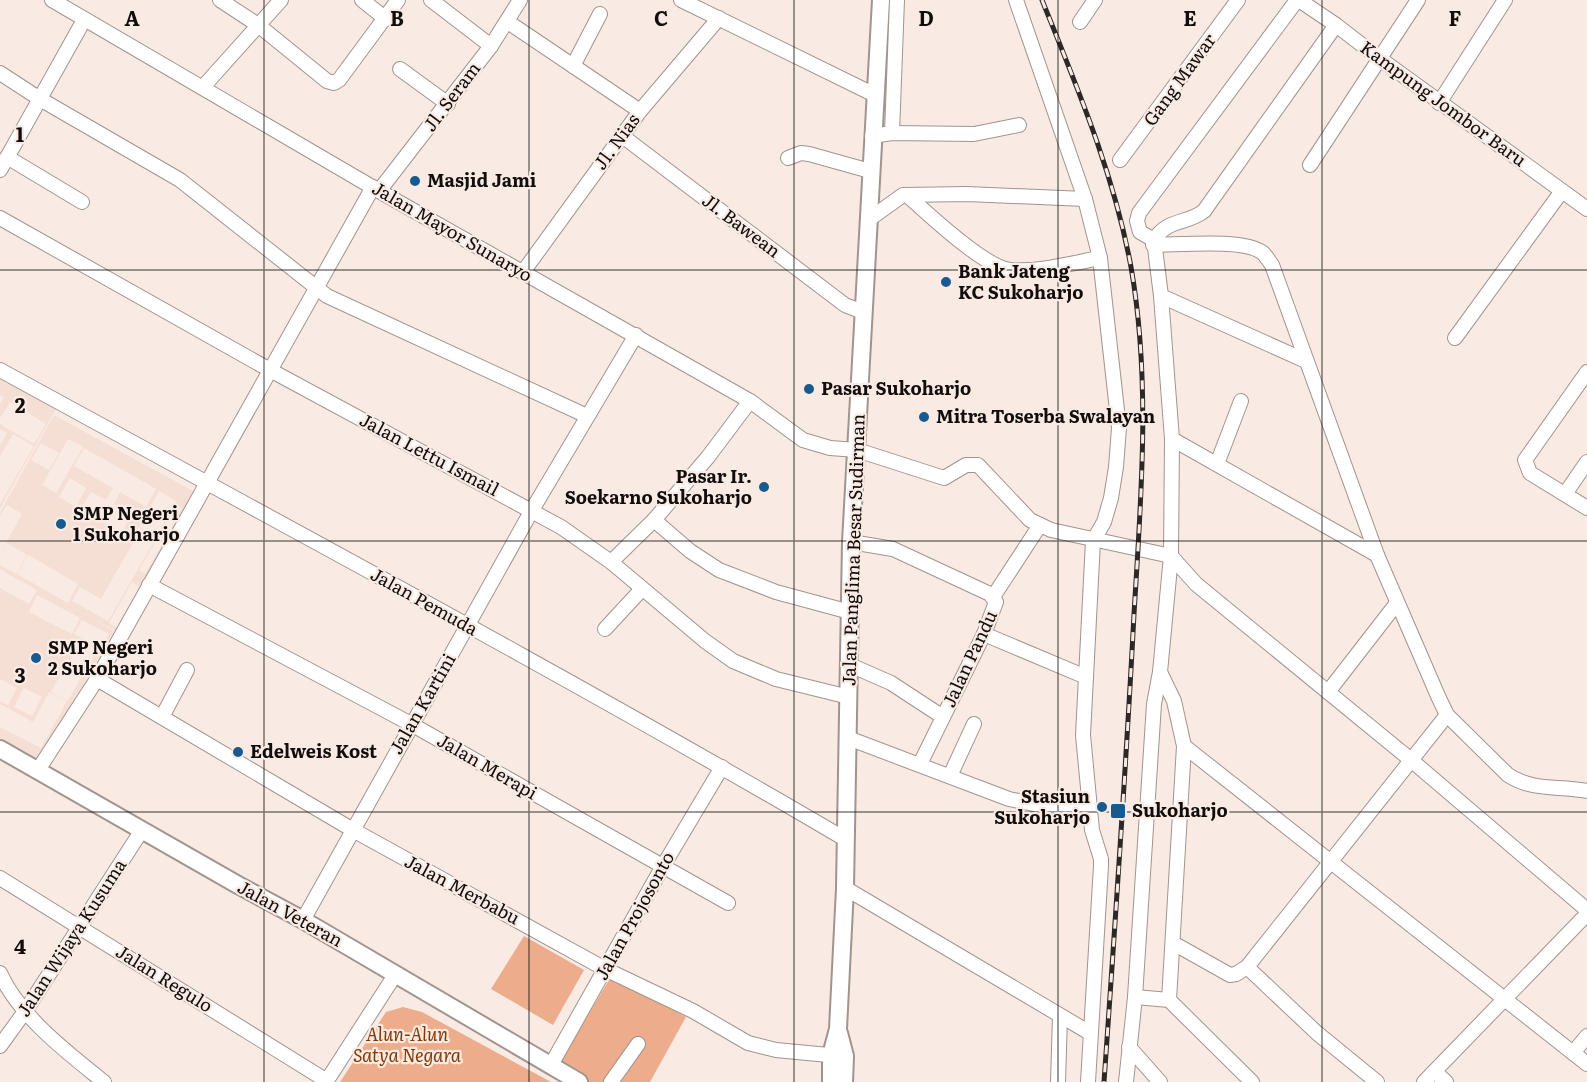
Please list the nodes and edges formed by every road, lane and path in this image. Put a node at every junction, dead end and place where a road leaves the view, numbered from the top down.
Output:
1 (52, 0) edge
2 (220, 0) edge
3 (281, 0) edge
4 (362, 0) edge
5 (398, 0) edge
6 (431, 0) edge
7 (520, 0) edge
8 (681, 0) edge
9 (881, 0) edge
10 (897, 0) edge
11 (1016, 0) edge
12 (1095, 0) edge
13 (1238, 0) edge
14 (1298, 0) edge
15 (1418, 0) edge
16 (1505, 0) edge
17 (600, 14) dead end
18 (719, 18) junction
19 (386, 19) junction
20 (84, 20) junction
21 (508, 22) junction
22 (1080, 22) dead end
23 (258, 25) junction
24 (1336, 25) junction
25 (491, 46) junction
26 (1379, 58) junction
27 (573, 66) junction
28 (400, 69) dead end
29 (0, 73) edge
30 (203, 87) junction
31 (875, 95) junction
32 (40, 99) junction
33 (1439, 103) junction
34 (447, 104) junction
35 (640, 111) junction
36 (1019, 125) dead end
37 (892, 133) junction
38 (621, 135) junction
39 (872, 136) junction
40 (7, 157) junction
41 (788, 158) dead end
42 (1120, 160) dead end
43 (1310, 165) dead end
44 (0, 170) edge
45 (870, 171) junction
46 (376, 189) junction
47 (1562, 191) junction
48 (901, 197) junction
49 (1085, 199) junction
50 (82, 202) dead end
51 (1587, 209) edge
52 (0, 218) edge
53 (868, 220) junction
54 (1154, 242) junction
55 (1100, 258) junction
56 (523, 272) junction
57 (315, 288) junction
58 (1161, 296) junction
59 (863, 312) junction
60 (636, 335) junction
61 (1455, 338) dead end
62 (1306, 362) junction
63 (0, 370) edge
64 (270, 370) junction
65 (1587, 372) edge
66 (750, 400) junction
67 (1240, 400) dead end
68 (587, 416) junction
69 (1172, 439) junction
70 (857, 450) junction
71 (1587, 462) edge
72 (1217, 465) junction
73 (206, 483) junction
74 (1565, 494) junction
75 (1587, 508) edge
76 (532, 510) junction
77 (654, 520) junction
78 (1040, 525) junction
79 (1093, 541) junction
80 (851, 542) junction
81 (1377, 555) junction
82 (1171, 556) junction
83 (611, 562) junction
84 (149, 585) junction
85 (642, 589) junction
86 (993, 597) junction
87 (1397, 603) junction
88 (849, 612) junction
89 (468, 625) junction
90 (605, 629) dead end
91 (984, 634) junction
92 (850, 665) junction
93 (187, 670) dead end
94 (1160, 672) junction
95 (1086, 677) junction
96 (96, 679) junction
97 (1328, 692) junction
98 (849, 697) junction
99 (1174, 701) junction
100 (1154, 704) junction
101 (1447, 715) junction
102 (162, 717) junction
103 (943, 717) junction
104 (411, 724) junction
105 (974, 724) dead end
106 (848, 738) junction
107 (1184, 746) junction
108 (0, 749) edge
109 (1411, 760) junction
110 (920, 764) junction
111 (722, 767) junction
112 (38, 770) junction
113 (950, 776) junction
114 (1587, 791) edge
115 (1089, 809) junction
116 (142, 830) junction
117 (352, 830) junction
118 (845, 839) junction
119 (1331, 862) junction
120 (663, 866) junction
121 (0, 878) edge
122 (845, 888) junction
123 (728, 903) dead end
124 (1587, 912) edge
125 (303, 920) junction
126 (80, 926) junction
127 (1173, 943) junction
128 (1246, 967) junction
129 (605, 969) junction
130 (0, 973) edge
131 (395, 975) junction
132 (1135, 997) junction
133 (1504, 999) junction
134 (1169, 1000) junction
135 (26, 1010) junction
136 (1060, 1017) junction
137 (1090, 1033) junction
138 (1587, 1036) edge
139 (638, 1044) dead end
140 (0, 1046) edge
141 (1130, 1047) junction
142 (1573, 1053) junction
143 (838, 1056) junction
144 (1587, 1064) edge
145 (551, 1065) junction
146 (1435, 1072) junction
147 (836, 1081) edge
148 (104, 1082) edge
149 (326, 1082) edge
150 (579, 1082) edge
151 (611, 1082) edge
152 (1058, 1082) edge
153 (1088, 1082) edge
154 (1126, 1082) edge
155 (1160, 1082) edge
156 (1252, 1082) edge
157 (1377, 1082) edge
158 (1424, 1082) edge
159 (1446, 1082) edge

1 - 20 street, Jalan Mayor Sunaryo
2 - 23 street
3 - 23 street
4 - 19 street
5 - 19 street
6 - 25 street
7 - 21 street, Jl. Seram
8 - 18 street
9 - 31 main road, Jalan Panglima Besar Sudirman
10 - 37 street
11 - 49 street
12 - 22 street
13 - 42 street, Gang Mawar
14 - 24 street, Kampung Jombor Baru
14 - 54 street
15 - 26 street
16 - 33 street
17 - 27 street
18 - 31 street
18 - 35 street, Jl. Nias
19 - 23 street
20 - 30 street, Jalan Mayor Sunaryo
20 - 32 street
21 - 25 street, Jl. Seram
21 - 27 street
23 - 30 street
24 - 26 street, Kampung Jombor Baru
24 - 54 street
25 - 34 street, Jl. Seram
26 - 33 street, Kampung Jombor Baru
26 - 43 street
27 - 35 street
28 - 34 street
29 - 32 street
30 - 46 street, Jalan Mayor Sunaryo
31 - 39 main road, Jalan Panglima Besar Sudirman
32 - 40 street
32 - 57 street
33 - 47 street, Kampung Jombor Baru
34 - 46 street, Jl. Seram
35 - 38 street, Jl. Nias
36 - 37 street
37 - 39 street
38 - 56 street, Jl. Nias
38 - 59 street, Jl. Bawean
39 - 45 main road, Jalan Panglima Besar Sudirman
40 - 44 street
40 - 50 street
41 - 45 street
45 - 53 main road, Jalan Panglima Besar Sudirman
46 - 56 street, Jalan Mayor Sunaryo
46 - 57 street, Jl. Seram
47 - 51 street, Kampung Jombor Baru
47 - 61 street
48 - 49 street
48 - 53 street
48 - 55 street
49 - 55 street
52 - 64 street, Jalan Lettu Ismail
53 - 59 main road, Jalan Panglima Besar Sudirman
54 - 58 street
54 - 62 street
55 - 79 street
56 - 60 street, Jalan Mayor Sunaryo
57 - 64 street, Jl. Seram
57 - 68 street
58 - 62 street
58 - 69 street
59 - 70 main road, Jalan Panglima Besar Sudirman
60 - 66 street, Jalan Mayor Sunaryo
60 - 68 street, Jalan Kartini
62 - 81 street
63 - 73 street, Jalan Pemuda
64 - 73 street, Jl. Seram
64 - 76 street, Jalan Lettu Ismail
65 - 74 street
66 - 70 street, Jalan Mayor Sunaryo
66 - 77 street
67 - 72 street
68 - 76 street, Jalan Kartini
69 - 72 street
69 - 82 street
70 - 78 street, Jalan Mayor Sunaryo
70 - 80 main road, Jalan Panglima Besar Sudirman
71 - 74 street
72 - 81 street
73 - 84 street, Jl. Seram
73 - 89 street, Jalan Pemuda
74 - 75 street
76 - 83 street, Jalan Lettu Ismail
76 - 89 street, Jalan Kartini
77 - 83 street
77 - 88 street
78 - 79 street
78 - 86 street
79 - 82 street
79 - 95 street
80 - 86 street, Jalan Pandu
80 - 88 main road, Jalan Panglima Besar Sudirman
81 - 87 street
82 - 94 street
82 - 97 street
83 - 85 street, Jalan Lettu Ismail
84 - 96 street, Jl. Seram
84 - 104 street, Jalan Merapi
85 - 90 street
85 - 98 street, Jalan Lettu Ismail
86 - 91 street, Jalan Pandu
87 - 97 street
87 - 101 street
88 - 92 main road, Jalan Panglima Besar Sudirman
89 - 104 street, Jalan Kartini
89 - 111 street, Jalan Pemuda
91 - 95 street
91 - 103 street, Jalan Pandu
92 - 98 main road, Jalan Panglima Besar Sudirman
92 - 103 street
93 - 102 street
94 - 99 street
94 - 100 street
95 - 115 street
96 - 102 street, Jalan Merbabu
96 - 112 street, Jl. Seram
97 - 109 street
98 - 106 main road, Jalan Panglima Besar Sudirman
99 - 100 street
99 - 107 street
100 - 132 street
101 - 109 street
101 - 114 street
102 - 117 street, Jalan Merbabu
103 - 110 street, Jalan Pandu
104 - 117 street, Jalan Kartini
104 - 120 street, Jalan Merapi
105 - 113 street
106 - 110 street
106 - 118 main road, Jalan Panglima Besar Sudirman
107 - 119 street
107 - 127 street
108 - 112 main road, Jalan Veteran
109 - 119 street
109 - 124 street
110 - 113 street
111 - 118 street, Jalan Pemuda
111 - 120 street, Jalan Projosonto
112 - 116 main road, Jalan Veteran
113 - 115 street
115 - 137 street
116 - 125 main road, Jalan Veteran
116 - 126 street, Jalan Wijaya Kusuma
117 - 125 street, Jalan Kartini
117 - 129 street, Jalan Merbabu
118 - 122 main road, Jalan Panglima Besar Sudirman
119 - 128 street
119 - 133 street
120 - 123 street, Jalan Merapi
120 - 129 street, Jalan Projosonto
121 - 126 street, Jalan Regulo
122 - 136 street
122 - 143 main road, Jalan Panglima Besar Sudirman
124 - 133 street
125 - 131 main road, Jalan Veteran
126 - 135 street, Jalan Wijaya Kusuma
126 - 149 street, Jalan Regulo
127 - 128 street
127 - 134 street
128 - 157 street
129 - 143 street, Jalan Merbabu
129 - 145 street, Jalan Projosonto
130 - 135 street
131 - 145 main road, Jalan Veteran
131 - 149 street
132 - 134 street
132 - 141 street
133 - 142 street
133 - 146 street
134 - 156 street
135 - 140 street, Jalan Wijaya Kusuma
135 - 148 street
136 - 137 street
136 - 152 street
137 - 153 street
138 - 142 street
139 - 151 street
141 - 154 street
141 - 155 street
142 - 144 street
143 - 147 main road, Jalan Panglima Besar Sudirman
145 - 150 main road, Jalan Veteran
146 - 158 street
146 - 159 street

